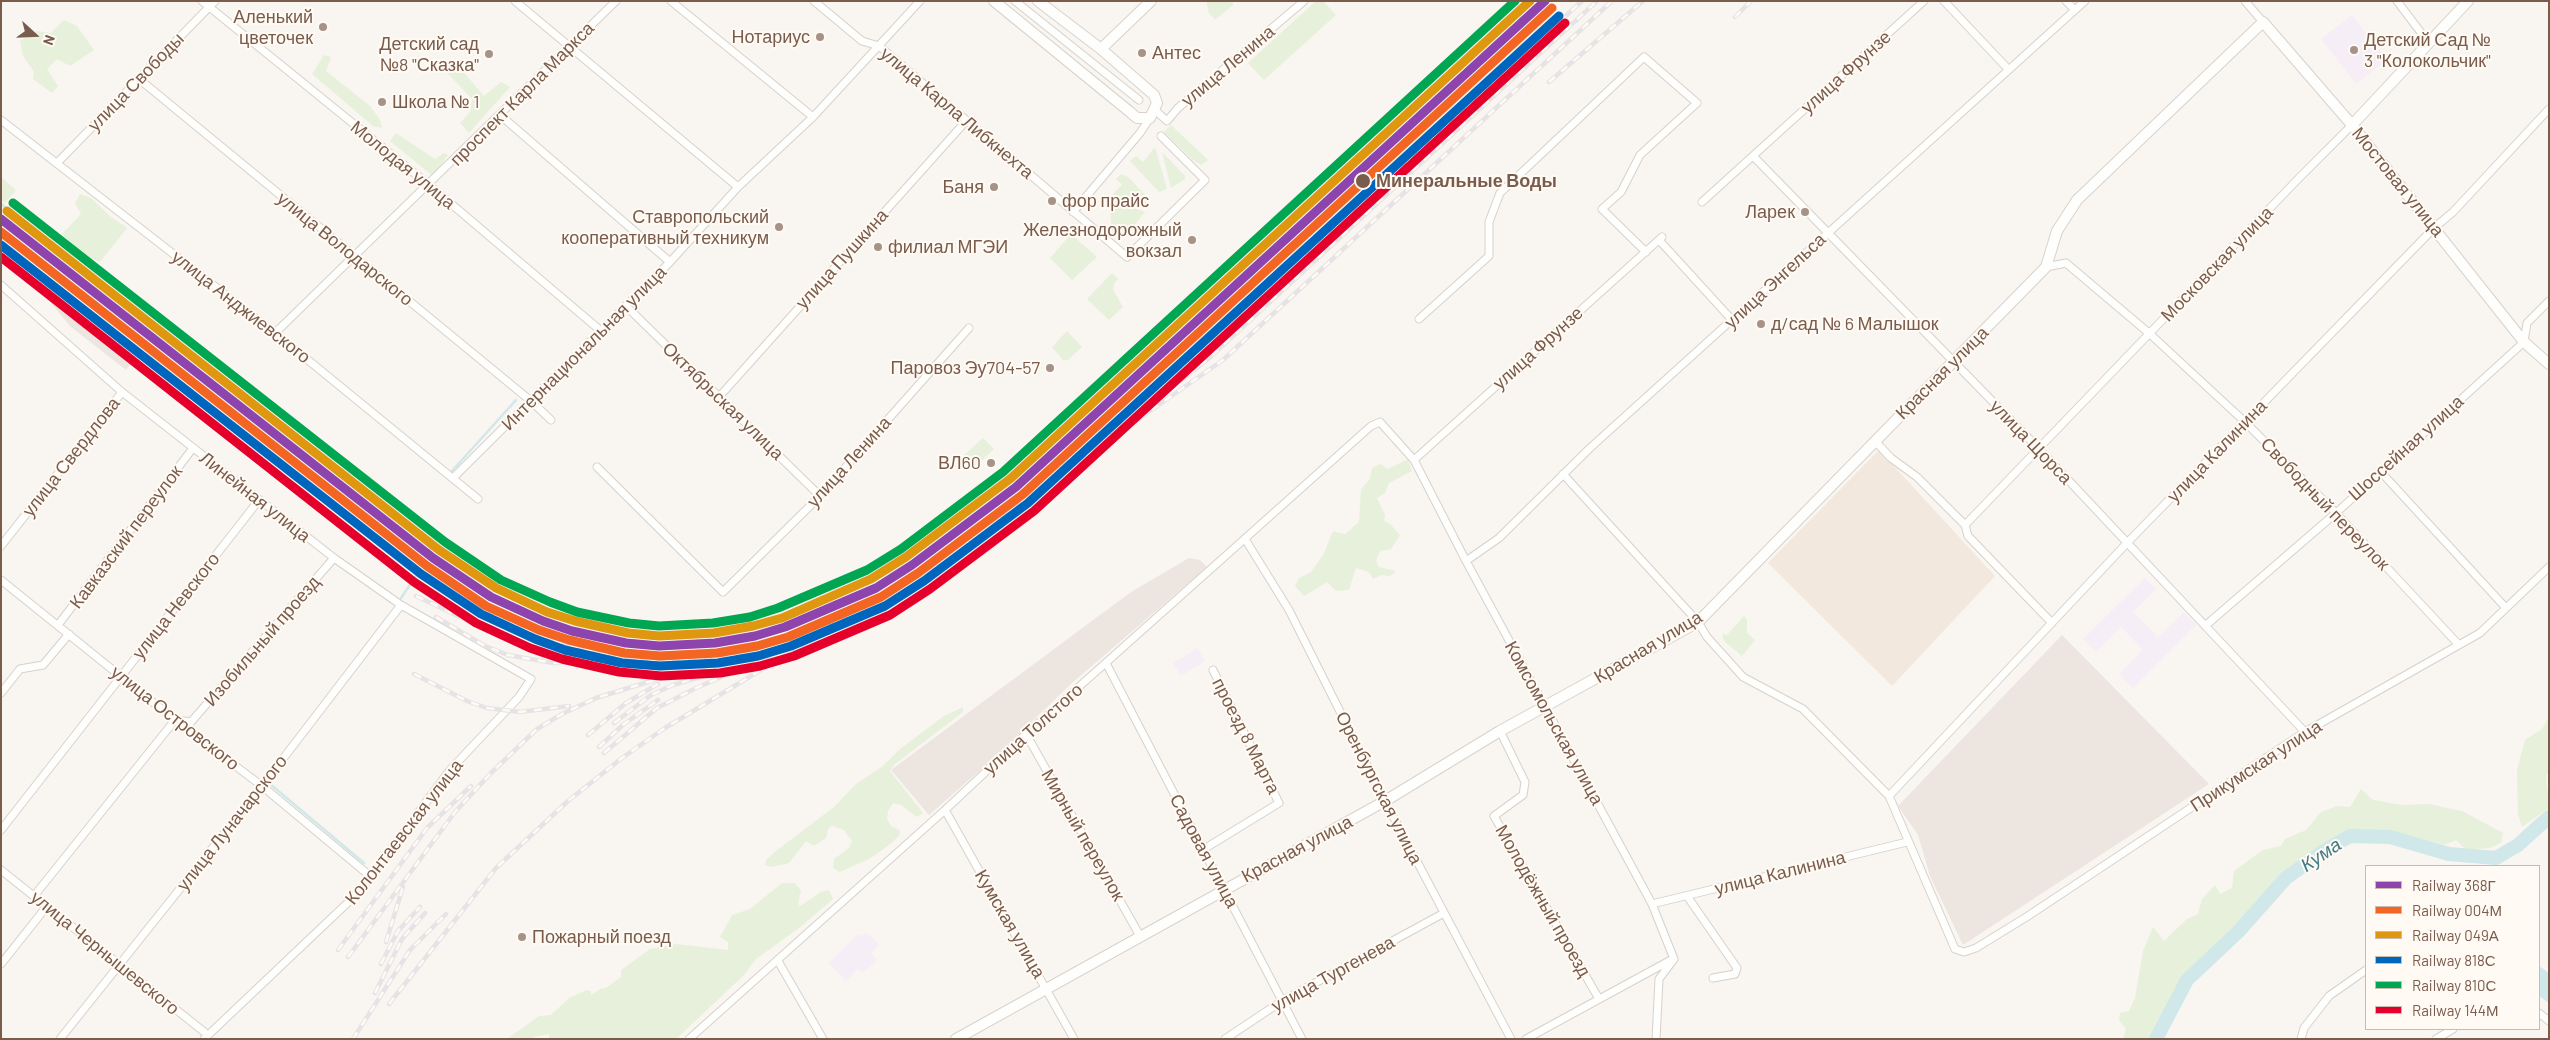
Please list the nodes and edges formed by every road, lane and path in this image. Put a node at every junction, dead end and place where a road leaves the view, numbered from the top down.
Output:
1 (202, 1) edge
2 (215, 1) edge
3 (515, 1) edge
4 (616, 1) edge
5 (671, 1) edge
6 (814, 1) edge
7 (920, 1) edge
8 (994, 1) edge
9 (1015, 1) edge
10 (1038, 1) edge
11 (1151, 1) edge
12 (1304, 1) edge
13 (1924, 1) edge
14 (1944, 1) edge
15 (2066, 1) edge
16 (2085, 1) edge
17 (2245, 1) edge
18 (2397, 1) edge
19 (2468, 1) edge
20 (210, 7) junction
21 (2074, 9) junction
22 (2263, 22) junction
23 (2428, 42) junction
24 (570, 46) junction
25 (879, 46) junction
26 (1101, 49) junction
27 (2008, 69) junction
28 (139, 79) junction
29 (1139, 100) dead end
30 (2549, 109) edge
31 (1152, 114) junction
32 (500, 115) junction
33 (813, 117) junction
34 (1, 120) edge
35 (966, 120) junction
36 (2352, 125) junction
37 (1161, 136) dead end
38 (1753, 156) junction
39 (57, 163) junction
40 (429, 185) junction
41 (738, 187) junction
42 (1702, 202) dead end
43 (1073, 212) junction
44 (2434, 228) junction
45 (1828, 232) junction
46 (1646, 252) junction
47 (354, 257) junction
48 (670, 262) junction
49 (2046, 267) junction
50 (1, 285) edge
51 (2549, 301) edge
52 (626, 306) junction
53 (1419, 319) dead end
54 (1733, 321) junction
55 (969, 328) dead end
56 (601, 331) junction
57 (275, 333) junction
58 (2150, 334) junction
59 (2524, 342) junction
60 (1953, 361) junction
61 (2549, 364) edge
62 (122, 392) junction
63 (719, 397) junction
64 (531, 400) junction
65 (551, 420) dead end
66 (1380, 422) joint
67 (2245, 422) junction
68 (1875, 441) junction
69 (193, 448) junction
70 (2040, 450) junction
71 (1414, 460) junction
72 (597, 467) dead end
73 (2380, 470) junction
74 (1563, 474) junction
75 (454, 477) junction
76 (820, 496) junction
77 (478, 498) dead end
78 (259, 500) junction
79 (2336, 513) junction
80 (1965, 525) junction
81 (1246, 539) junction
82 (2126, 544) junction
83 (1, 546) edge
84 (334, 558) junction
85 (1466, 561) junction
86 (2549, 567) edge
87 (1, 580) edge
88 (402, 605) junction
89 (2506, 608) junction
90 (1698, 622) junction
91 (2052, 623) junction
92 (58, 625) junction
93 (2205, 626) junction
94 (69, 634) junction
95 (2459, 645) junction
96 (1106, 663) junction
97 (1213, 670) dead end
98 (122, 676) junction
99 (531, 680) joint
100 (1, 693) edge
101 (1545, 706) junction
102 (175, 720) junction
103 (1500, 732) junction
104 (2305, 732) junction
105 (1026, 734) junction
106 (262, 786) junction
107 (1889, 796) junction
108 (1385, 801) junction
109 (945, 810) junction
110 (1, 830) edge
111 (1908, 842) junction
112 (1204, 849) junction
113 (1, 870) edge
114 (370, 876) junction
115 (1224, 888) junction
116 (34, 896) junction
117 (1687, 896) junction
118 (1652, 904) junction
119 (47, 906) junction
120 (1444, 913) junction
121 (1140, 936) junction
122 (1674, 959) junction
123 (778, 961) junction
124 (1, 964) edge
125 (120, 964) junction
126 (2365, 971) edge
127 (1713, 978) dead end
128 (1046, 988) junction
129 (1599, 999) junction
130 (1282, 1001) junction
131 (2451, 1030) edge
132 (206, 1037) edge
133 (60, 1039) edge
134 (689, 1039) edge
135 (823, 1039) edge
136 (956, 1039) edge
137 (1074, 1039) edge
138 (1224, 1039) edge
139 (1302, 1039) edge
140 (1510, 1039) edge
141 (1526, 1039) edge
142 (1656, 1039) edge
143 (2301, 1039) edge
144 (2436, 1039) edge

1 - 20 street, Молодая улица
2 - 20 street, улица Свободы
3 - 24 street
4 - 24 street, проспект Карла Маркса
5 - 33 street
6 - 25 street, улица Карла Либкнехта
7 - 25 street, Интернациональная улица
8 - 31 street
9 - 29 street
10 - 26 street
11 - 26 street
12 - 31 street, улица Ленина
13 - 38 street, улица Фрунзе
14 - 27 street
15 - 21 street
16 - 21 street, улица Энгельса
17 - 22 street, Мостовая улица
18 - 23 street
19 - 23 street, Московская улица
20 - 28 street, улица Свободы
20 - 40 street, Молодая улица
21 - 27 street, улица Энгельса
22 - 36 street, Мостовая улица
22 - 49 street, Красная улица
23 - 36 street, Московская улица
24 - 32 street, проспект Карла Маркса
24 - 41 street
25 - 33 street, Интернациональная улица
25 - 35 street, улица Карла Либкнехта
26 - 31 street
27 - 45 street, улица Энгельса
28 - 39 street, улица Свободы
28 - 47 street, улица Володарского
30 - 44 street, улица Калинина
31 - 43 street
32 - 40 street, проспект Карла Маркса
32 - 48 street
33 - 41 street, Интернациональная улица
34 - 39 street, улица Анджиевского
35 - 43 street, улица Карла Либкнехта
35 - 63 street, улица Пушкина
36 - 44 street, Мостовая улица
36 - 58 street, Московская улица
37 - 43 street, улица Карла Либкнехта
38 - 42 street, улица Фрунзе
38 - 45 street, улица Щорса
39 - 57 street, улица Анджиевского
40 - 47 street, проспект Карла Маркса
40 - 56 street, Молодая улица
41 - 48 street, Интернациональная улица
44 - 59 street, Мостовая улица
44 - 67 street, улица Калинина
45 - 54 street, улица Энгельса
45 - 60 street, улица Щорса
46 - 53 street
46 - 54 street, улица Фрунзе
46 - 71 street, улица Фрунзе
47 - 57 street, проспект Карла Маркса
47 - 64 street, улица Володарского
48 - 52 street, Интернациональная улица
49 - 58 street, Свободный переулок
49 - 60 street, Красная улица
50 - 62 street, Линейная улица
51 - 59 street
52 - 56 street, Интернациональная улица
52 - 63 street, Октябрьская улица
54 - 74 street, улица Энгельса
55 - 76 street, улица Ленина
56 - 64 street, Интернациональная улица
57 - 75 street, улица Анджиевского
58 - 67 street, Свободный переулок
58 - 70 street, Московская улица
59 - 61 street, Мостовая улица
59 - 73 street, Шоссейная улица
60 - 68 street, Красная улица
60 - 70 street, улица Щорса
62 - 69 street, Линейная улица
62 - 83 street, улица Свердлова
63 - 76 street, Октябрьская улица
64 - 65 street, улица Володарского
64 - 75 street, Интернациональная улица
66 - 71 street, Комсомольская улица
66 - 81 street, улица Толстого
67 - 79 street, Свободный переулок
67 - 82 street, улица Калинина
68 - 80 street
68 - 90 street, Красная улица
69 - 78 street, Линейная улица
69 - 92 street, Кавказский переулок
70 - 80 street, Московская улица
70 - 82 street, улица Щорса
71 - 85 street, Комсомольская улица
72 - 76 street, улица Ленина
73 - 79 street, Шоссейная улица
73 - 89 street
74 - 85 street, улица Энгельса
74 - 90 street
75 - 77 street, улица Анджиевского
78 - 84 street, Линейная улица
78 - 98 street, улица Невского
79 - 93 street, Шоссейная улица
79 - 95 street, Свободный переулок
80 - 91 street
81 - 96 street, улица Толстого
81 - 108 street, Оренбургская улица
82 - 91 street, улица Калинина
82 - 93 street, улица Щорса
84 - 88 street, Линейная улица
84 - 102 street, Изобильный проезд
85 - 101 street, Комсомольская улица
86 - 89 street, Прикумская улица
87 - 92 street, улица Островского
88 - 99 street, Линейная улица
88 - 106 street, улица Луначарского
89 - 95 street, Прикумская улица
90 - 101 street, Красная улица
90 - 107 street
91 - 107 street, улица Калинина
92 - 94 street, улица Островского
93 - 104 street, улица Щорса
94 - 98 street, улица Островского
94 - 100 street, Кавказский переулок
95 - 104 street, Прикумская улица
96 - 105 street, улица Толстого
96 - 112 street, Садовая улица
97 - 112 street, проезд 8 Марта
98 - 102 street, улица Островского
98 - 110 street, улица Невского
99 - 114 street, Колонтаевская улица
101 - 103 street, Красная улица
101 - 118 street, Комсомольская улица
102 - 106 street, улица Островского
102 - 116 street
103 - 108 street, Красная улица
103 - 129 street, Молодёжный проезд
104 - 111 street, Прикумская улица
105 - 109 street, улица Толстого
105 - 121 street, Мирный переулок
106 - 114 street, улица Островского
106 - 125 street, улица Луначарского
107 - 111 street
108 - 115 street, Красная улица
108 - 120 street, Оренбургская улица
109 - 123 street, улица Толстого
109 - 128 street, Кумская улица
111 - 117 street, улица Калинина
112 - 115 street, Садовая улица
113 - 116 street, улица Чернышевского
114 - 132 street, Колонтаевская улица
115 - 121 street, Красная улица
115 - 130 street, Садовая улица
116 - 119 street, улица Чернышевского
117 - 118 street, улица Калинина
117 - 127 street
118 - 122 street, Комсомольская улица
119 - 124 street
119 - 125 street, улица Чернышевского
120 - 130 street, улица Тургенева
120 - 140 street, Оренбургская улица
121 - 128 street, Красная улица
122 - 129 street
122 - 142 street
123 - 134 street, улица Толстого
123 - 135 street
125 - 132 street, улица Чернышевского
125 - 133 street, улица Луначарского
126 - 143 street
128 - 136 street, Красная улица
128 - 137 street, Кумская улица
129 - 141 street
130 - 138 street, улица Тургенева
130 - 139 street, Садовая улица
131 - 144 street

